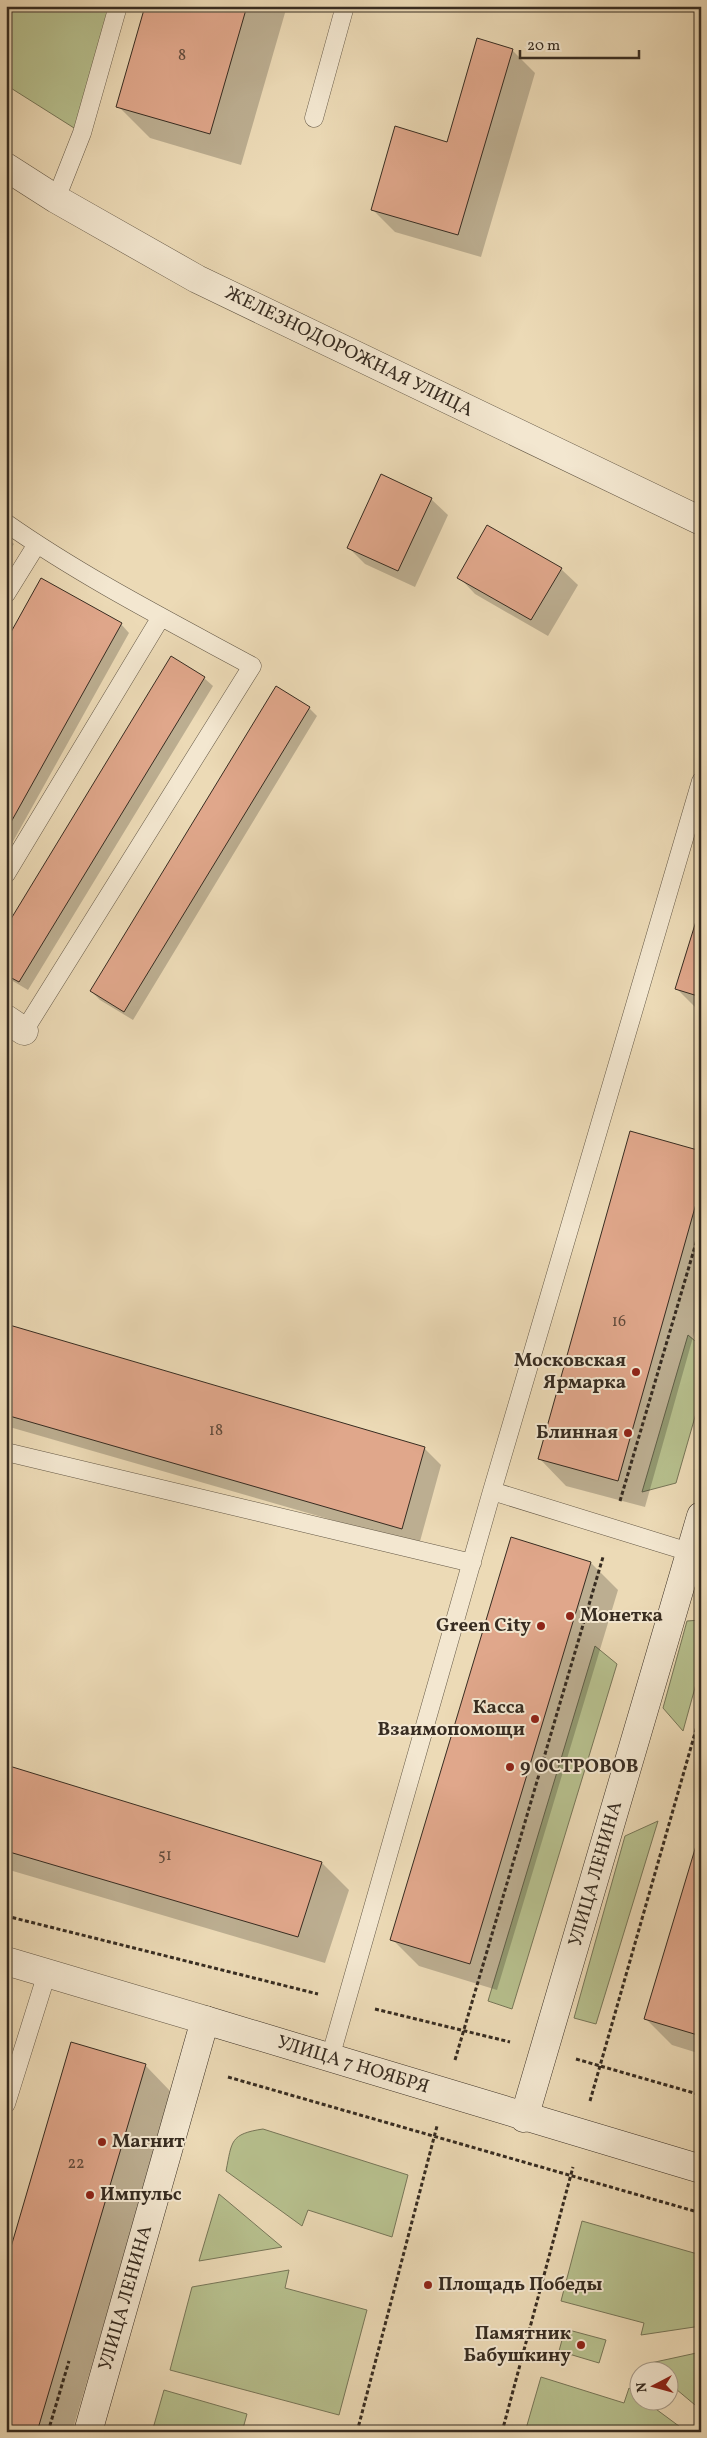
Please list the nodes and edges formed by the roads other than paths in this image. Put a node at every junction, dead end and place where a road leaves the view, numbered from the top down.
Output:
1 (118, 6) edge
2 (344, 6) edge
3 (314, 118) dead end
4 (6, 166) edge
5 (56, 199) junction
6 (701, 521) edge
7 (6, 523) edge
8 (37, 544) junction
9 (6, 594) edge
10 (161, 617) junction
11 (701, 782) edge
12 (6, 874) edge
13 (15, 1025) edge
14 (6, 1452) edge
15 (492, 1491) junction
16 (701, 1516) edge
17 (695, 1554) edge
18 (472, 1563) junction
19 (6, 1961) edge
20 (47, 1973) junction
21 (205, 2020) junction
22 (330, 2058) junction
23 (6, 2104) edge
24 (524, 2118) junction
25 (701, 2169) edge
26 (88, 2432) edge

1 - 5 lane
2 - 3 lane
4 - 5 main road, ЖЕЛЕЗНОДОРОЖНАЯ УЛИЦА
5 - 6 main road, ЖЕЛЕЗНОДОРОЖНАЯ УЛИЦА
7 - 8 lane
8 - 9 lane
8 - 10 lane
10 - 12 lane
10 - 13 lane
11 - 15 lane
14 - 18 lane
15 - 17 lane
15 - 18 lane
16 - 17 main road, УЛИЦА ЛЕНИНА
17 - 24 main road, УЛИЦА ЛЕНИНА
18 - 22 lane
19 - 20 main road, УЛИЦА 7 НОЯБРЯ
20 - 21 main road, УЛИЦА 7 НОЯБРЯ
20 - 23 lane
21 - 22 main road, УЛИЦА 7 НОЯБРЯ
21 - 26 main road, УЛИЦА ЛЕНИНА
22 - 24 main road, УЛИЦА 7 НОЯБРЯ
24 - 25 main road, УЛИЦА 7 НОЯБРЯ

